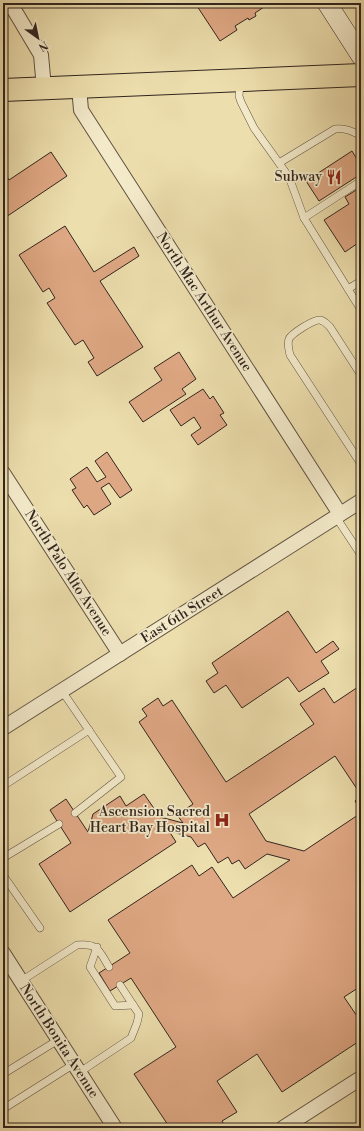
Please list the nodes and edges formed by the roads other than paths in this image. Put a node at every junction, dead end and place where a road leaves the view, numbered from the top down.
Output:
1 (10, 3) edge
2 (327, 3) edge
3 (361, 56) edge
4 (361, 75) edge
5 (240, 81) junction
6 (79, 87) junction
7 (44, 88) junction
8 (3, 90) edge
9 (361, 136) edge
10 (279, 163) junction
11 (361, 181) edge
12 (304, 218) junction
13 (361, 281) edge
14 (348, 289) junction
15 (361, 310) edge
16 (361, 375) edge
17 (361, 464) edge
18 (3, 472) edge
19 (361, 501) edge
20 (338, 516) junction
21 (361, 555) edge
22 (120, 654) junction
23 (62, 691) junction
24 (3, 728) edge
25 (89, 730) junction
26 (3, 786) edge
27 (75, 813) dead end
28 (59, 824) dead end
29 (3, 858) edge
30 (3, 874) edge
31 (40, 928) dead end
32 (97, 947) junction
33 (3, 953) edge
34 (109, 967) dead end
35 (21, 981) junction
36 (120, 984) dead end
37 (133, 1005) junction
38 (58, 1040) junction
39 (77, 1068) junction
40 (3, 1074) edge
41 (361, 1078) edge
42 (3, 1109) edge
43 (116, 1128) edge
44 (283, 1128) edge

1 - 7 street
2 - 3 street
4 - 5 main road
5 - 6 main road
5 - 10 lane
6 - 7 main road
6 - 20 street, North Mac Arthur Avenue
7 - 8 main road
9 - 10 lane
10 - 12 lane
11 - 12 lane
12 - 14 lane
13 - 14 lane
14 - 15 lane
16 - 17 lane
18 - 22 street, North Palo Alto Avenue
19 - 20 street, East 6th Street
20 - 21 lane, North Mac Arthur Avenue
20 - 22 street, East 6th Street
22 - 23 street, East 6th Street
23 - 24 street, East 6th Street
23 - 25 lane
25 - 26 lane
25 - 27 lane
28 - 29 lane
30 - 31 lane
32 - 34 lane
32 - 35 lane
32 - 37 lane
33 - 35 street, North Bonita Avenue
35 - 38 street, North Bonita Avenue
36 - 37 lane
37 - 39 lane
38 - 39 street, North Bonita Avenue
38 - 40 lane
39 - 42 lane
39 - 43 street, North Bonita Avenue
41 - 44 street

